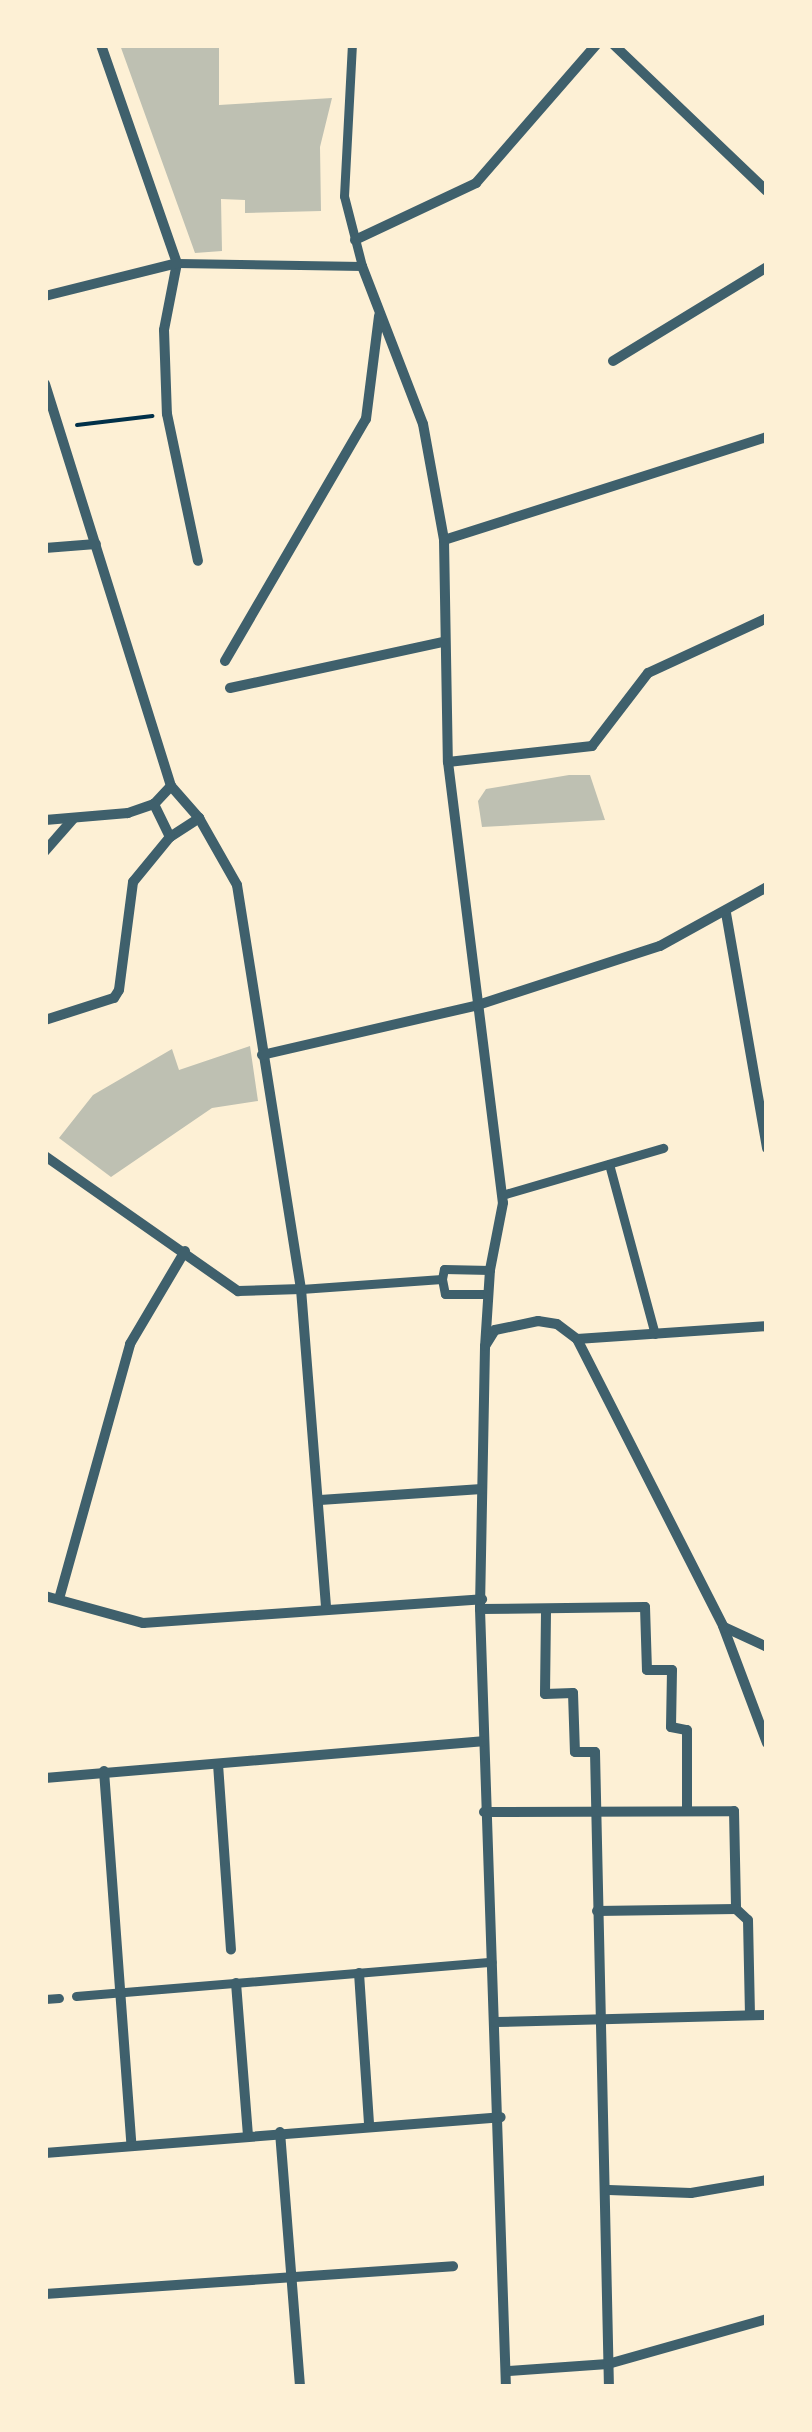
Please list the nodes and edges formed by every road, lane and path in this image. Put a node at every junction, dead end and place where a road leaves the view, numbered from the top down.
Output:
1 (101, 45) edge
2 (352, 45) edge
3 (596, 45) edge
4 (614, 45) edge
5 (767, 191) edge
6 (355, 240) junction
7 (177, 263) junction
8 (362, 266) junction
9 (767, 267) edge
10 (45, 296) edge
11 (380, 310) junction
12 (613, 361) dead end
13 (45, 384) edge
14 (166, 414) junction
15 (57, 428) junction
16 (767, 437) edge
17 (444, 540) junction
18 (96, 544) junction
19 (45, 548) edge
20 (198, 561) dead end
21 (767, 618) edge
22 (442, 642) junction
23 (225, 661) dead end
24 (230, 688) dead end
25 (448, 762) junction
26 (171, 786) junction
27 (154, 804) junction
28 (199, 818) junction
29 (73, 819) junction
30 (45, 820) edge
31 (170, 838) junction
32 (45, 851) edge
33 (767, 887) edge
34 (726, 914) junction
35 (478, 1006) junction
36 (45, 1020) edge
37 (262, 1055) junction
38 (663, 1148) dead end
39 (767, 1148) edge
40 (45, 1156) edge
41 (609, 1164) junction
42 (502, 1195) junction
43 (185, 1251) junction
44 (490, 1270) junction
45 (442, 1279) junction
46 (301, 1289) junction
47 (488, 1294) junction
48 (767, 1326) edge
49 (655, 1334) junction
50 (577, 1338) junction
51 (485, 1347) junction
52 (482, 1489) junction
53 (320, 1500) junction
54 (45, 1596) edge
55 (59, 1600) junction
56 (481, 1604) junction
57 (326, 1608) junction
58 (546, 1612) junction
59 (723, 1626) junction
60 (767, 1648) edge
61 (482, 1740) junction
62 (767, 1743) edge
63 (218, 1764) junction
64 (104, 1771) junction
65 (45, 1778) edge
66 (686, 1810) junction
67 (484, 1812) junction
68 (595, 1812) junction
69 (736, 1909) junction
70 (597, 1910) junction
71 (231, 1950) dead end
72 (492, 1962) junction
73 (359, 1973) junction
74 (236, 1983) junction
75 (121, 1992) junction
76 (76, 1996) dead end
77 (59, 1998) dead end
78 (45, 1999) edge
79 (750, 2015) junction
80 (767, 2015) edge
81 (606, 2021) junction
82 (496, 2022) junction
83 (501, 2117) junction
84 (369, 2124) junction
85 (280, 2132) junction
86 (248, 2134) junction
87 (131, 2143) junction
88 (45, 2153) edge
89 (767, 2180) edge
90 (609, 2190) junction
91 (452, 2266) dead end
92 (290, 2278) junction
93 (45, 2294) edge
94 (767, 2319) edge
95 (608, 2364) junction
96 (509, 2371) junction
97 (300, 2387) edge
98 (504, 2387) edge
99 (609, 2387) edge

1 - 7 street
2 - 6 street
3 - 6 street
4 - 5 street
6 - 8 street
7 - 8 street
7 - 10 street
7 - 14 street
8 - 11 street
9 - 12 street
11 - 17 street
11 - 23 street
13 - 15 street
14 - 15 path
14 - 20 street
15 - 18 street
16 - 17 street
17 - 22 street
18 - 19 street
18 - 26 street
21 - 25 street
22 - 24 street
22 - 25 street
25 - 35 street
26 - 27 street
26 - 28 street
27 - 29 street
27 - 31 street
28 - 31 street
28 - 37 street
29 - 30 street
29 - 32 street
31 - 36 street
33 - 34 street
34 - 35 street
34 - 39 street
35 - 37 street
35 - 42 street
37 - 46 street
38 - 41 street
40 - 43 street
41 - 42 street
41 - 49 street
42 - 44 street
43 - 46 street
43 - 55 street
44 - 45 street
44 - 47 street
45 - 46 street
45 - 47 street
46 - 53 street
47 - 51 street
48 - 49 street
49 - 50 street
50 - 51 street
50 - 59 street
51 - 52 street
52 - 53 street
52 - 56 street
53 - 57 street
54 - 55 street
55 - 57 street
56 - 57 street
56 - 58 street
56 - 61 street
58 - 66 street
58 - 68 street
59 - 60 street
59 - 62 street
61 - 63 street
61 - 67 street
63 - 64 street
63 - 71 street
64 - 65 street
64 - 75 street
66 - 68 street
66 - 69 street
67 - 68 street
67 - 72 street
68 - 70 street
69 - 70 street
69 - 79 street
70 - 81 street
72 - 73 street
72 - 82 street
73 - 74 street
73 - 84 street
74 - 75 street
74 - 86 street
75 - 76 street
75 - 87 street
77 - 78 street
79 - 80 street
79 - 81 street
81 - 82 street
81 - 90 street
82 - 83 street
83 - 84 street
83 - 96 street
84 - 85 street
85 - 86 street
85 - 92 street
86 - 87 street
87 - 88 street
89 - 90 street
90 - 95 street
91 - 92 street
92 - 93 street
92 - 97 street
94 - 95 street
95 - 96 street
95 - 99 street
96 - 98 street

